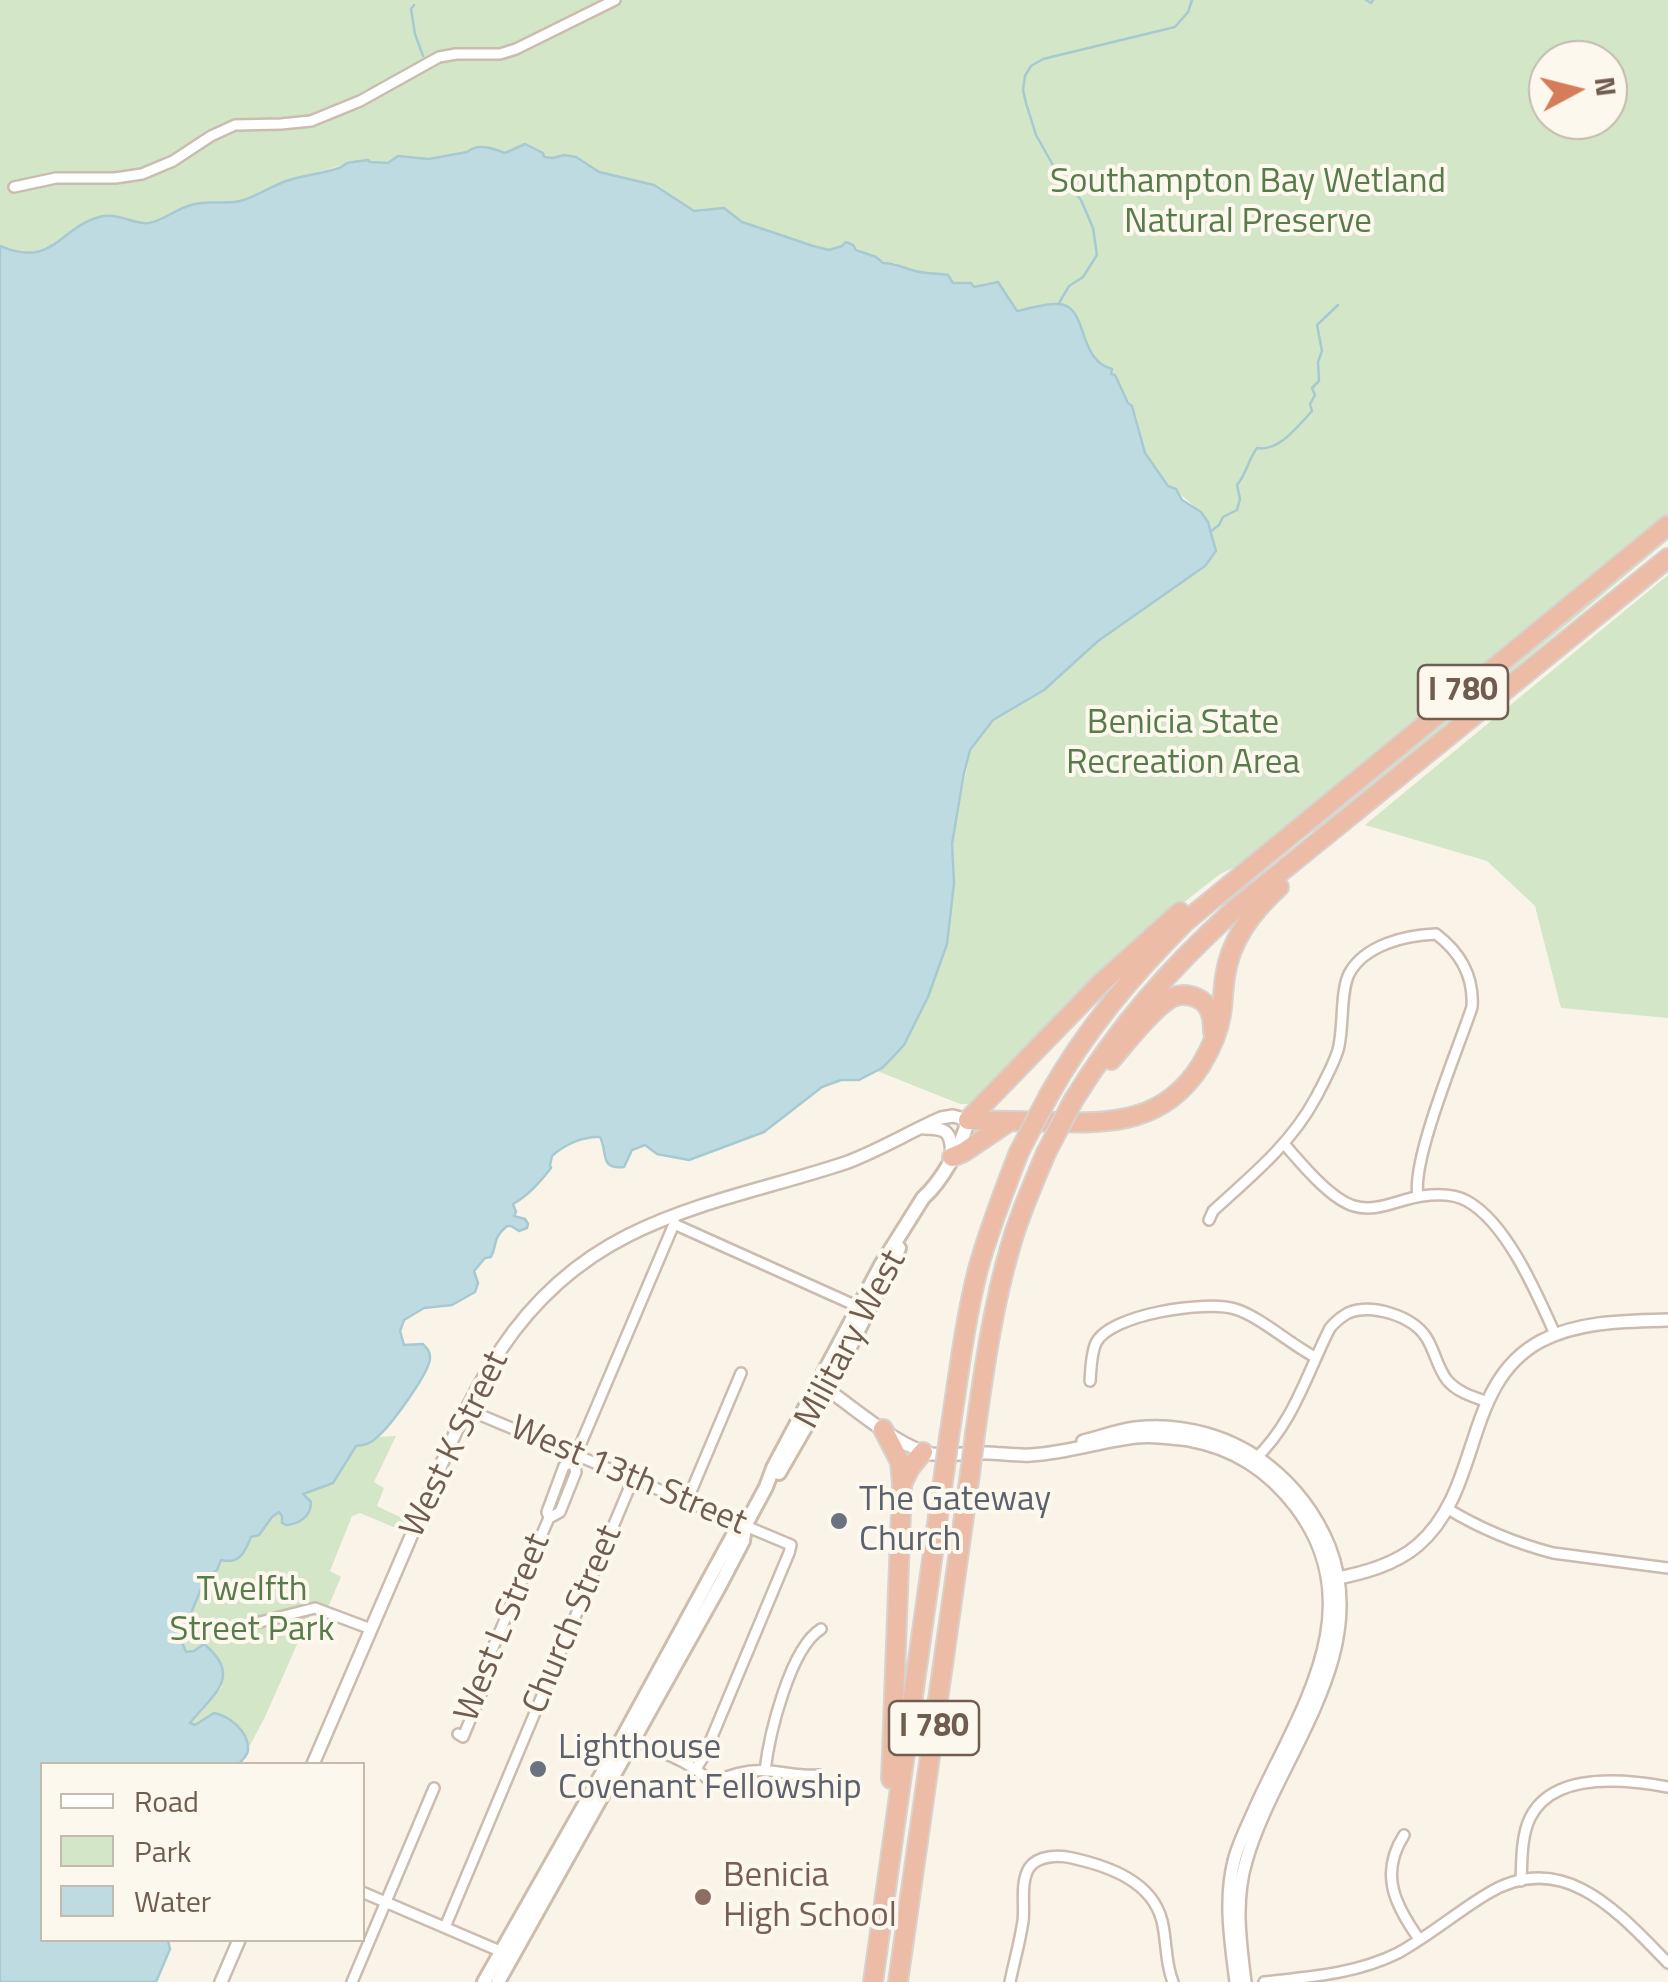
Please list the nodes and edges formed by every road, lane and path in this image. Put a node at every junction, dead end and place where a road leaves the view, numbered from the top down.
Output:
1 (615, 0) edge
2 (14, 187) dead end
3 (1668, 525) edge
4 (1668, 558) edge
5 (1369, 801) junction
6 (1259, 859) junction
7 (1212, 1042) junction
8 (1073, 1101) junction
9 (968, 1120) junction
10 (1010, 1121) junction
11 (920, 1128) junction
12 (1284, 1145) junction
13 (952, 1157) junction
14 (1418, 1196) junction
15 (674, 1220) junction
16 (1209, 1220) dead end
17 (863, 1309) junction
18 (1668, 1320) edge
19 (1555, 1334) junction
20 (1315, 1357) junction
21 (742, 1374) dead end
22 (1090, 1381) dead end
23 (823, 1386) junction
24 (1488, 1402) junction
25 (466, 1409) junction
26 (883, 1429) junction
27 (924, 1452) junction
28 (575, 1459) junction
29 (1255, 1460) junction
30 (633, 1480) junction
31 (902, 1484) junction
32 (687, 1501) junction
33 (1448, 1509) junction
34 (745, 1526) junction
35 (1668, 1568) edge
36 (1334, 1579) junction
37 (252, 1624) dead end
38 (371, 1629) junction
39 (820, 1629) dead end
40 (458, 1734) dead end
41 (629, 1738) junction
42 (314, 1762) edge
43 (696, 1767) junction
44 (766, 1770) junction
45 (819, 1775) dead end
46 (1668, 1787) edge
47 (434, 1788) dead end
48 (1404, 1835) dead end
49 (1521, 1881) junction
50 (365, 1893) edge
51 (386, 1901) junction
52 (445, 1927) junction
53 (880, 1929) junction
54 (1419, 1939) junction
55 (238, 1942) edge
56 (506, 1954) junction
57 (1668, 1963) edge
58 (1305, 1980) edge
59 (221, 1982) edge
60 (352, 1982) edge
61 (484, 1982) edge
62 (498, 1982) edge
63 (873, 1982) edge
64 (898, 1982) edge
65 (1010, 1982) edge
66 (1173, 1982) edge
67 (1236, 1982) edge
68 (1245, 1982) edge
69 (1264, 1982) edge

1 - 2 street
3 - 6 highway, I 780
4 - 5 highway, I 780
5 - 7 highway
5 - 8 highway, I 780
6 - 9 highway
6 - 53 highway, I 780, bridge
7 - 8 highway
7 - 10 highway
8 - 64 highway, I 780, bridge
9 - 10 highway
9 - 11 street, West K Street
9 - 13 main road, Military West
10 - 13 highway
11 - 13 street
11 - 15 street, West K Street
12 - 14 street
12 - 14 street
12 - 16 street
13 - 17 main road, Military West
14 - 19 street
15 - 17 street
15 - 25 street, West K Street
15 - 28 street, West L Street
17 - 23 main road, Military West
18 - 19 street
19 - 24 street
20 - 22 street
20 - 24 street
20 - 29 street
21 - 32 street
23 - 26 street
23 - 34 main road, Military West
24 - 33 street
25 - 28 street, West 13th Street
25 - 38 street, West K Street
26 - 27 street
26 - 31 highway
27 - 29 street
27 - 31 highway
28 - 30 street, West 13th Street
28 - 40 street, West L Street
29 - 36 street
30 - 32 street, West 13th Street
30 - 52 street, Church Street
31 - 53 highway
32 - 34 street, West 13th Street
33 - 35 street
33 - 36 street
34 - 41 main road, Military West
34 - 43 street, West 13th Street
36 - 67 street
36 - 68 street
37 - 38 street
38 - 42 street, West K Street
39 - 44 street
41 - 43 street
41 - 56 main road, Military West
43 - 44 street
44 - 45 street
46 - 49 street
47 - 51 street
48 - 54 street
49 - 54 street
49 - 57 street
50 - 51 street
51 - 52 street
51 - 60 street
52 - 56 street
53 - 63 highway, I 780
54 - 58 street
55 - 59 street
56 - 61 main road, Military West
56 - 62 main road, Military West
58 - 69 street
65 - 66 street

